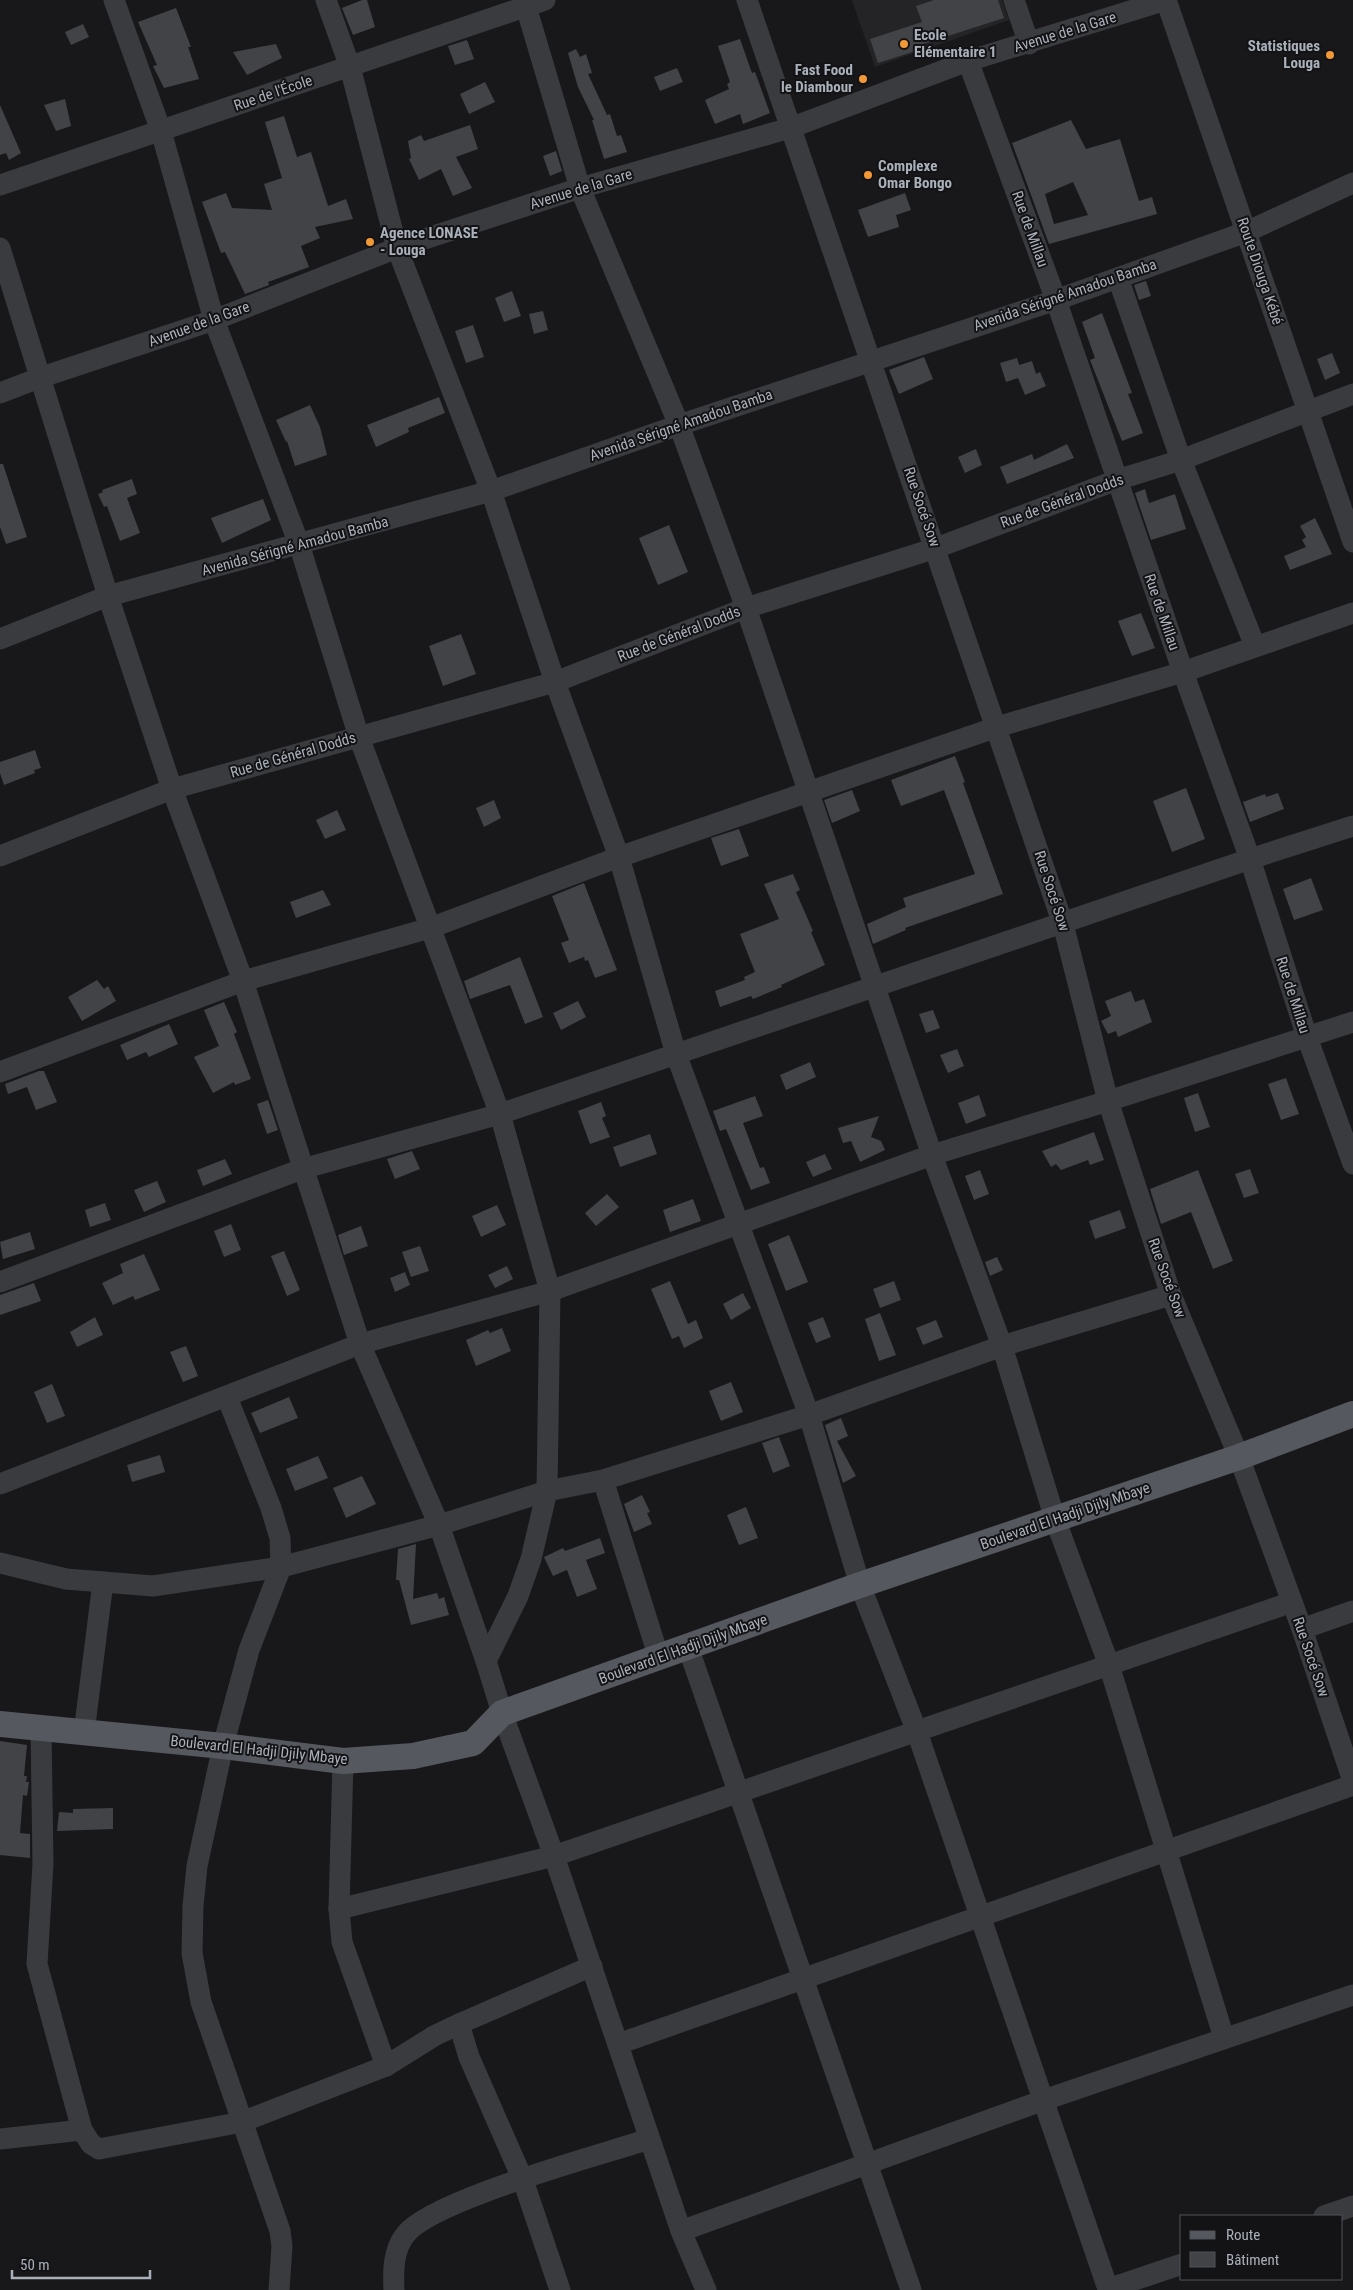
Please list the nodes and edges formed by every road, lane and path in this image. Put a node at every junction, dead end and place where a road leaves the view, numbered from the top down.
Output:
1 (114, 0) edge
2 (326, 0) edge
3 (747, 0) edge
4 (1014, 0) edge
5 (1166, 0) edge
6 (532, 2) edge
7 (1029, 44) junction
8 (968, 61) junction
9 (350, 68) junction
10 (790, 128) junction
11 (161, 131) junction
12 (1353, 183) edge
13 (0, 185) edge
14 (580, 188) junction
15 (1246, 232) junction
16 (0, 248) edge
17 (397, 248) junction
18 (1118, 278) junction
19 (1056, 300) junction
20 (214, 320) junction
21 (870, 360) junction
22 (39, 378) junction
23 (0, 394) edge
24 (1353, 394) edge
25 (1309, 410) junction
26 (679, 425) junction
27 (1181, 460) junction
28 (1117, 480) junction
29 (491, 491) junction
30 (1353, 542) edge
31 (299, 544) junction
32 (936, 548) junction
33 (108, 596) junction
34 (746, 608) junction
35 (1353, 613) edge
36 (0, 639) edge
37 (1255, 646) junction
38 (1183, 672) junction
39 (555, 682) junction
40 (997, 727) junction
41 (359, 737) junction
42 (172, 789) junction
43 (810, 791) junction
44 (1353, 826) edge
45 (0, 856) edge
46 (619, 857) junction
47 (1250, 859) junction
48 (1064, 924) junction
49 (430, 928) junction
50 (242, 981) junction
51 (875, 987) junction
52 (1353, 1022) edge
53 (1306, 1038) junction
54 (676, 1054) junction
55 (0, 1072) edge
56 (1108, 1101) junction
57 (500, 1114) junction
58 (932, 1155) junction
59 (1353, 1164) edge
60 (302, 1169) junction
61 (739, 1223) junction
62 (0, 1282) edge
63 (550, 1291) junction
64 (1171, 1294) junction
65 (360, 1344) junction
66 (1002, 1346) junction
67 (227, 1397) junction
68 (1353, 1414) edge
69 (809, 1415) junction
70 (1239, 1457) junction
71 (603, 1480) junction
72 (0, 1484) edge
73 (548, 1491) junction
74 (1055, 1519) junction
75 (439, 1525) junction
76 (0, 1563) edge
77 (281, 1567) junction
78 (103, 1582) junction
79 (860, 1585) junction
80 (1292, 1602) junction
81 (1353, 1612) edge
82 (1302, 1630) junction
83 (688, 1647) junction
84 (659, 1658) junction
85 (486, 1661) junction
86 (1109, 1665) junction
87 (502, 1713) junction
88 (0, 1724) edge
89 (41, 1728) junction
90 (84, 1732) junction
91 (917, 1732) junction
92 (223, 1746) junction
93 (342, 1761) junction
94 (1353, 1781) edge
95 (1353, 1785) edge
96 (739, 1793) junction
97 (1166, 1850) junction
98 (554, 1856) junction
99 (339, 1909) junction
100 (979, 1916) junction
101 (592, 1966) junction
102 (803, 1978) junction
103 (1353, 1995) edge
104 (459, 2024) junction
105 (1224, 2038) junction
106 (618, 2044) junction
107 (386, 2066) junction
108 (1044, 2100) junction
109 (242, 2122) junction
110 (82, 2130) junction
111 (0, 2138) edge
112 (649, 2139) junction
113 (868, 2164) junction
114 (523, 2180) junction
115 (1353, 2206) edge
116 (1327, 2215) edge
117 (681, 2231) junction
118 (1180, 2265) edge
119 (279, 2290) edge
120 (394, 2290) edge
121 (560, 2290) edge
122 (706, 2290) edge
123 (911, 2290) edge
124 (1108, 2290) edge

1 - 11 street
2 - 9 street
3 - 10 street, Rue Socé Sow
4 - 7 street
5 - 7 street, Avenue de la Gare
5 - 15 street, Route Diouga Kébé
6 - 9 street, Rue de l'École
6 - 14 street
7 - 8 street, Avenue de la Gare
8 - 10 street, Avenue de la Gare
8 - 19 street, Rue de Millau
9 - 11 street, Rue de l'École
9 - 17 street
10 - 14 street, Avenue de la Gare
10 - 21 street, Rue Socé Sow
11 - 13 street, Rue de l'École
11 - 20 street
12 - 15 street, Avenida Sérigné Amadou Bamba
14 - 17 street, Avenue de la Gare
14 - 26 street
15 - 18 street, Avenida Sérigné Amadou Bamba
15 - 25 street, Route Diouga Kébé
16 - 22 street
17 - 20 street, Avenue de la Gare
17 - 29 street
18 - 19 street, Avenida Sérigné Amadou Bamba
18 - 27 street
19 - 21 street, Avenida Sérigné Amadou Bamba
19 - 28 street, Rue de Millau
20 - 22 street, Avenue de la Gare
20 - 31 street
21 - 26 street, Avenida Sérigné Amadou Bamba
21 - 32 street, Rue Socé Sow
22 - 23 street, Avenue de la Gare
22 - 33 street
24 - 25 street, Rue de Général Dodds
25 - 27 street, Rue de Général Dodds
25 - 30 street, Route Diouga Kébé
26 - 29 street, Avenida Sérigné Amadou Bamba
26 - 34 street
27 - 28 street, Rue de Général Dodds
27 - 37 street
28 - 32 street, Rue de Général Dodds
28 - 38 street, Rue de Millau
29 - 31 street, Avenida Sérigné Amadou Bamba
29 - 39 street
31 - 33 street, Avenida Sérigné Amadou Bamba
31 - 41 street
32 - 34 street, Rue de Général Dodds
32 - 40 street, Rue Socé Sow
33 - 36 street, Avenida Sérigné Amadou Bamba
33 - 42 street
34 - 39 street, Rue de Général Dodds
34 - 43 street
35 - 37 street
37 - 38 street
38 - 40 street
38 - 47 street, Rue de Millau
39 - 41 street, Rue de Général Dodds
39 - 46 street
40 - 43 street
40 - 48 street, Rue Socé Sow
41 - 42 street, Rue de Général Dodds
41 - 49 street
42 - 45 street, Rue de Général Dodds
42 - 50 street
43 - 46 street
43 - 51 street
44 - 47 street
46 - 49 street
46 - 54 street
47 - 48 street
47 - 53 street, Rue de Millau
48 - 51 street
48 - 56 street, Rue Socé Sow
49 - 50 street
49 - 57 street
50 - 55 street
50 - 60 street
51 - 54 street
51 - 58 street
52 - 53 street
53 - 56 street
53 - 59 street, Rue de Millau
54 - 57 street
54 - 61 street
56 - 58 street
56 - 64 street, Rue Socé Sow
57 - 60 street
57 - 63 street
58 - 61 street
58 - 66 street
60 - 62 street
60 - 65 street
61 - 63 street
61 - 69 street
63 - 65 street
63 - 73 street
64 - 66 street
64 - 70 street, Rue Socé Sow
65 - 67 street
65 - 75 street
66 - 69 street
66 - 74 street
67 - 72 street
67 - 77 street
68 - 70 main road, Boulevard El Hadji Djily Mbaye
69 - 71 street
69 - 79 street
70 - 74 main road, Boulevard El Hadji Djily Mbaye
70 - 80 street, Rue Socé Sow
71 - 73 street
71 - 84 street
73 - 75 street
73 - 85 street
74 - 79 main road, Boulevard El Hadji Djily Mbaye
74 - 86 street
75 - 77 street
75 - 85 street
76 - 78 street
77 - 78 street
77 - 92 street
78 - 90 street
79 - 83 main road, Boulevard El Hadji Djily Mbaye
79 - 91 street
80 - 82 street, Rue Socé Sow
80 - 86 street
81 - 82 street
82 - 94 street, Rue Socé Sow
83 - 84 main road, Boulevard El Hadji Djily Mbaye
83 - 96 street
84 - 87 main road, Boulevard El Hadji Djily Mbaye
85 - 87 street
86 - 91 street
86 - 97 street
87 - 93 main road, Boulevard El Hadji Djily Mbaye
87 - 98 street
88 - 89 main road, Boulevard El Hadji Djily Mbaye
89 - 90 main road, Boulevard El Hadji Djily Mbaye
89 - 110 street
90 - 92 main road, Boulevard El Hadji Djily Mbaye
91 - 96 street
91 - 100 street
92 - 93 main road, Boulevard El Hadji Djily Mbaye
92 - 109 street
93 - 99 street
95 - 97 street
96 - 98 street
96 - 102 street
97 - 100 street
97 - 105 street
98 - 99 street
98 - 101 street
99 - 107 street
100 - 102 street
100 - 108 street
101 - 104 street
101 - 106 street
102 - 106 street
102 - 113 street
103 - 105 street
104 - 107 street
104 - 114 street
105 - 108 street
106 - 112 street
107 - 109 street
108 - 113 street
108 - 124 street
109 - 110 street
109 - 119 street
110 - 111 street
112 - 114 street
112 - 117 street
113 - 117 street
113 - 123 street
114 - 120 street
114 - 121 street
115 - 116 street
117 - 122 street
118 - 124 street

